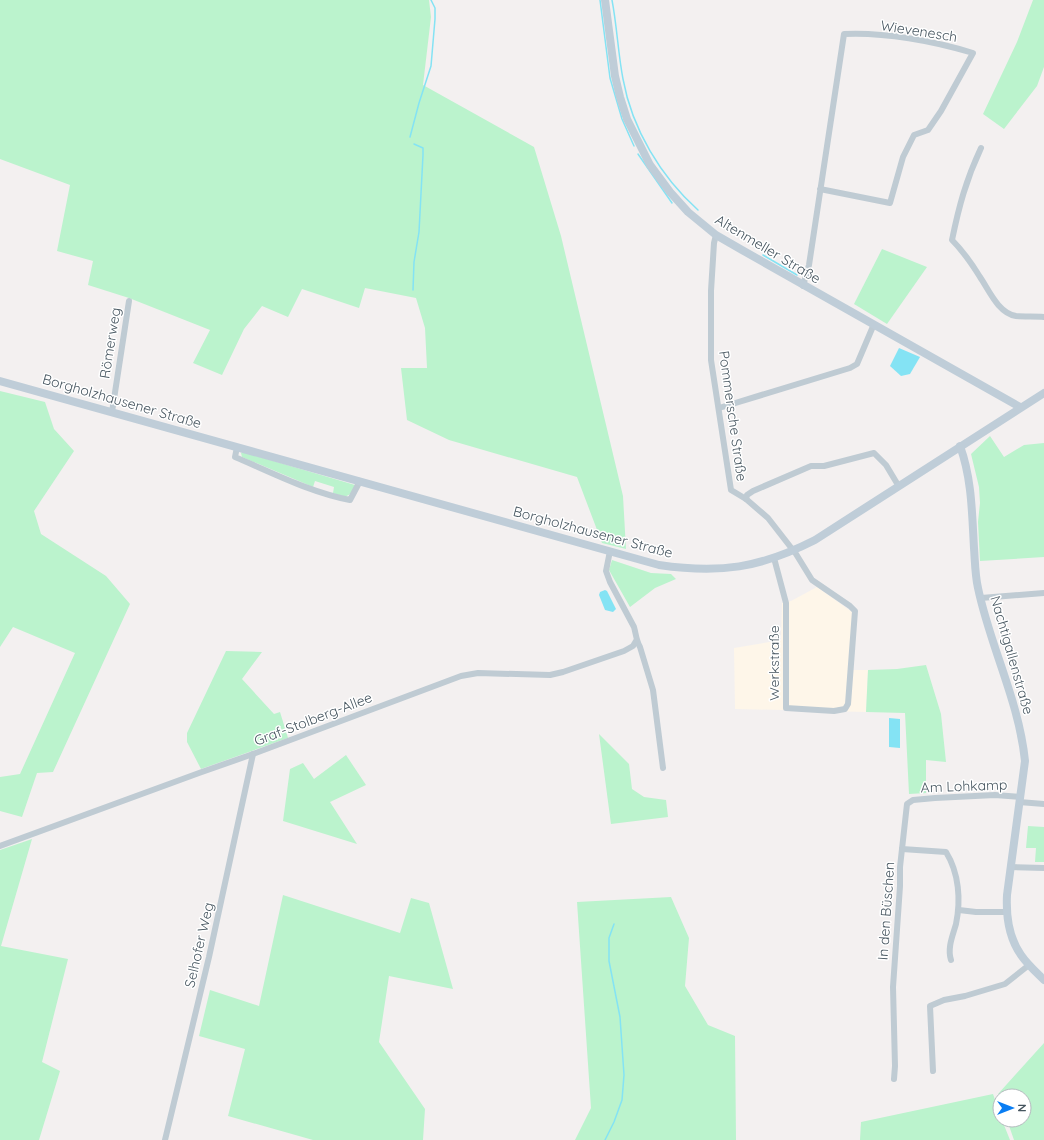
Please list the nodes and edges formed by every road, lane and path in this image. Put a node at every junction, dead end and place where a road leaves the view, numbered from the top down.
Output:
1 (605, 0) edge
2 (981, 148) dead end
3 (820, 189) junction
4 (716, 235) junction
5 (803, 286) junction
6 (129, 301) dead end
7 (1044, 317) edge
8 (874, 324) junction
9 (0, 381) edge
10 (1044, 393) edge
11 (1020, 407) junction
12 (719, 408) junction
13 (112, 412) junction
14 (960, 446) junction
15 (237, 447) junction
16 (360, 481) junction
17 (898, 485) junction
18 (746, 499) junction
19 (610, 551) junction
20 (793, 551) junction
21 (774, 558) junction
22 (1044, 593) edge
23 (981, 598) junction
24 (855, 612) joint
25 (636, 640) junction
26 (253, 754) junction
27 (663, 768) dead end
28 (1020, 799) junction
29 (1044, 804) edge
30 (0, 846) edge
31 (902, 849) junction
32 (1010, 867) junction
33 (1044, 868) edge
34 (959, 910) junction
35 (1007, 912) junction
36 (951, 960) dead end
37 (1029, 965) junction
38 (1044, 980) edge
39 (933, 1071) dead end
40 (894, 1079) dead end
41 (165, 1140) edge

1 - 4 street, Altenmeller Straße
2 - 7 street
3 - 3 street, Wievenesch
3 - 5 street, Wievenesch
4 - 5 street, Altenmeller Straße
4 - 12 street, Pommersche Straße
5 - 8 street, Altenmeller Straße
6 - 13 street, Römerweg
8 - 11 street, Altenmeller Straße
8 - 12 street
9 - 13 street, Borgholzhausener Straße
10 - 11 street, Borgholzhausener Straße
11 - 14 street, Borgholzhausener Straße
12 - 18 street, Pommersche Straße
13 - 15 street, Borgholzhausener Straße
14 - 17 street, Borgholzhausener Straße
14 - 23 street, Nachtigallenstraße
15 - 16 street, Borgholzhausener Straße
15 - 16 street
16 - 19 street, Borgholzhausener Straße
17 - 18 street
17 - 20 street, Borgholzhausener Straße
18 - 20 street, Pommersche Straße
19 - 21 street, Borgholzhausener Straße
19 - 25 street
20 - 21 street, Borgholzhausener Straße
20 - 24 street, Pommersche Straße
21 - 24 street, Werkstraße
22 - 23 street
23 - 28 street, Nachtigallenstraße
25 - 26 street, Graf-Stolberg-Allee
25 - 27 street
26 - 30 street, Graf-Stolberg-Allee
26 - 41 street, Selhofer Weg
28 - 29 street, Am Lohkamp
28 - 31 street, Am Lohkamp
28 - 32 street, Nachtigallenstraße
31 - 34 street, In den Büschen
31 - 40 street, In den Büschen
32 - 33 street
32 - 35 street, Nachtigallenstraße
34 - 35 street
34 - 36 street, In den Büschen
35 - 37 street, Nachtigallenstraße
37 - 38 street, Nachtigallenstraße
37 - 39 street

